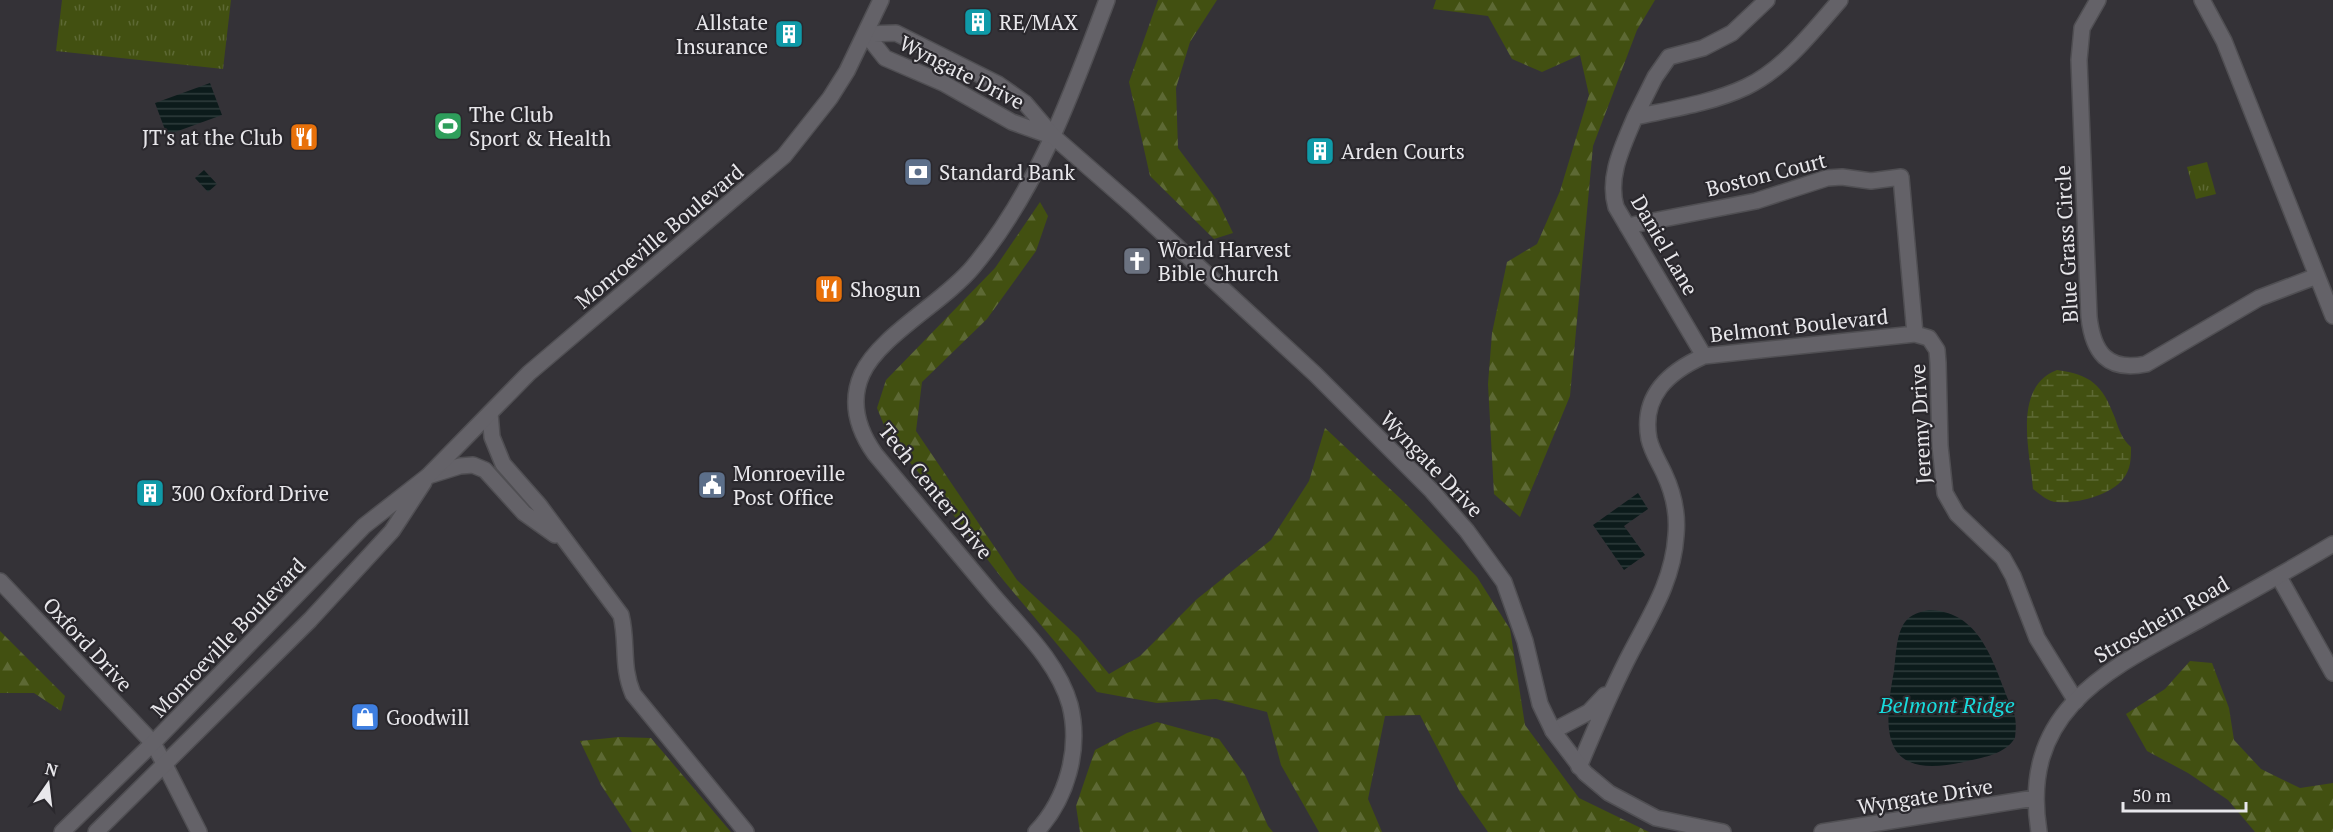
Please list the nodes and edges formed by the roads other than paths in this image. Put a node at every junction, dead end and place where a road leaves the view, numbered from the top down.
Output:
1 (880, 0) edge
2 (1107, 0) edge
3 (1767, 0) edge
4 (1840, 0) edge
5 (2098, 0) edge
6 (2202, 0) edge
7 (866, 33) junction
8 (1635, 117) junction
9 (1054, 137) junction
10 (1627, 226) junction
11 (2317, 276) junction
12 (2333, 316) edge
13 (1915, 334) junction
14 (1704, 356) junction
15 (490, 412) junction
16 (428, 476) junction
17 (565, 542) junction
18 (2333, 544) edge
19 (2279, 577) junction
20 (0, 580) edge
21 (2333, 673) edge
22 (1614, 686) junction
23 (2076, 701) junction
24 (1553, 731) junction
25 (153, 743) junction
26 (165, 765) junction
27 (1580, 766) junction
28 (2035, 798) junction
29 (62, 832) edge
30 (96, 832) edge
31 (199, 832) edge
32 (746, 832) edge
33 (1036, 832) edge
34 (1723, 832) edge
35 (1822, 832) edge
36 (2039, 832) edge

1 - 7 street, Monroeville Boulevard
2 - 9 street, Tech Center Drive
3 - 8 street, Daniel Lane
4 - 8 street
5 - 11 street, Blue Grass Circle
6 - 11 street
7 - 9 street, Wyngate Drive
7 - 9 street, Wyngate Drive
7 - 15 street, Monroeville Boulevard
8 - 10 street, Daniel Lane
9 - 24 street, Wyngate Drive
9 - 33 street, Tech Center Drive
10 - 13 street, Boston Court
10 - 14 street, Daniel Lane
11 - 12 street
13 - 14 street, Belmont Boulevard
13 - 23 street, Jeremy Drive
14 - 22 street, Belmont Boulevard
15 - 16 street, Monroeville Boulevard
15 - 17 street
16 - 17 street
16 - 25 street, Monroeville Boulevard
16 - 26 street, Monroeville Boulevard
17 - 32 street
18 - 19 street, Stroschein Road
19 - 21 street
19 - 23 street, Stroschein Road
20 - 25 street, Oxford Drive
22 - 24 street, Belmont Boulevard
22 - 27 street, Belmont Boulevard
23 - 28 street, Stroschein Road
24 - 27 street, Wyngate Drive
25 - 26 street, Oxford Drive
25 - 29 street, Monroeville Boulevard
26 - 30 street, Monroeville Boulevard
26 - 31 street, Oxford Drive
27 - 34 street, Wyngate Drive
28 - 35 street, Wyngate Drive
28 - 36 street, Stroschein Road

